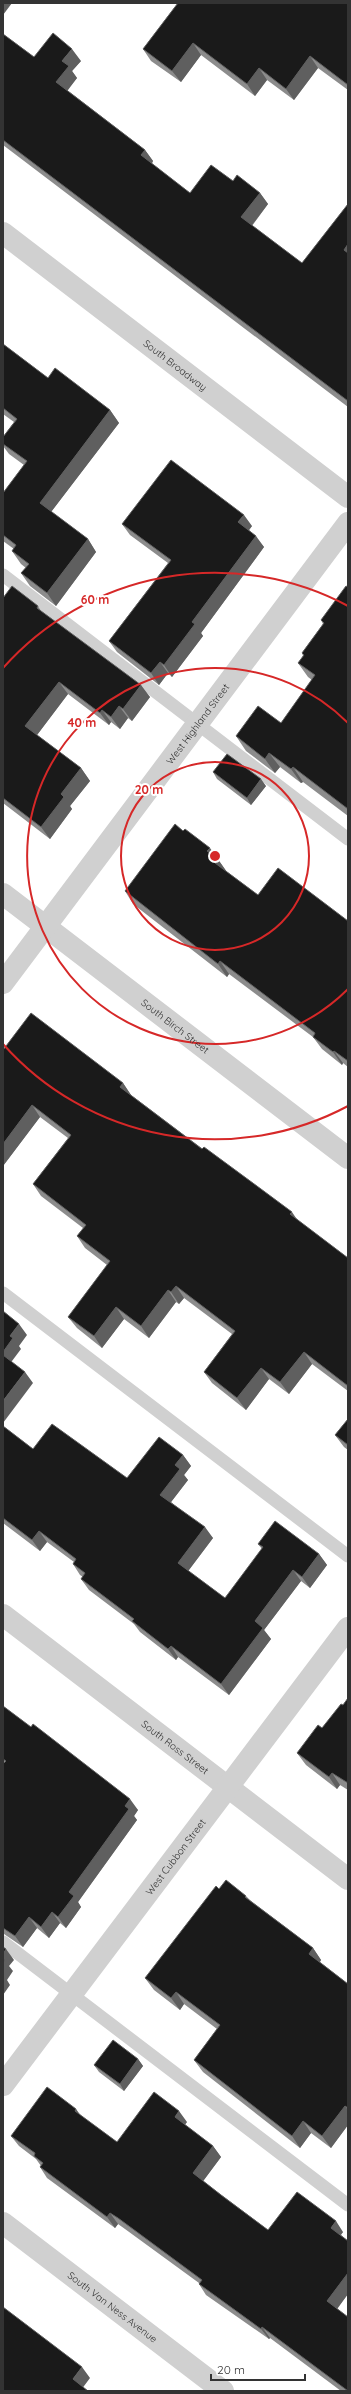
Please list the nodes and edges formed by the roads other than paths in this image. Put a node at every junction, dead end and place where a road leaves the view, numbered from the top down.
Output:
1 (3, 234) edge
2 (348, 498) edge
3 (348, 523) edge
4 (3, 575) edge
5 (197, 724) junction
6 (348, 839) edge
7 (3, 894) edge
8 (45, 926) junction
9 (3, 983) edge
10 (348, 1158) edge
11 (3, 1292) edge
12 (348, 1556) edge
13 (3, 1615) edge
14 (348, 1628) edge
15 (228, 1787) junction
16 (348, 1880) edge
17 (3, 1942) edge
18 (72, 1994) junction
19 (3, 2085) edge
20 (348, 2205) edge
21 (3, 2223) edge
22 (223, 2391) edge

1 - 2 street, South Broadway
3 - 5 street, West Highland Street
4 - 5 lane
5 - 6 lane
5 - 8 street, West Highland Street
7 - 8 street, South Birch Street
8 - 9 street, West Highland Street
8 - 10 street, South Birch Street
11 - 12 lane
13 - 15 street, South Ross Street
14 - 15 street, West Cubbon Street
15 - 16 street, South Ross Street
15 - 18 street, West Cubbon Street
17 - 18 lane
18 - 19 street, West Cubbon Street
18 - 20 lane
21 - 22 street, South Van Ness Avenue

